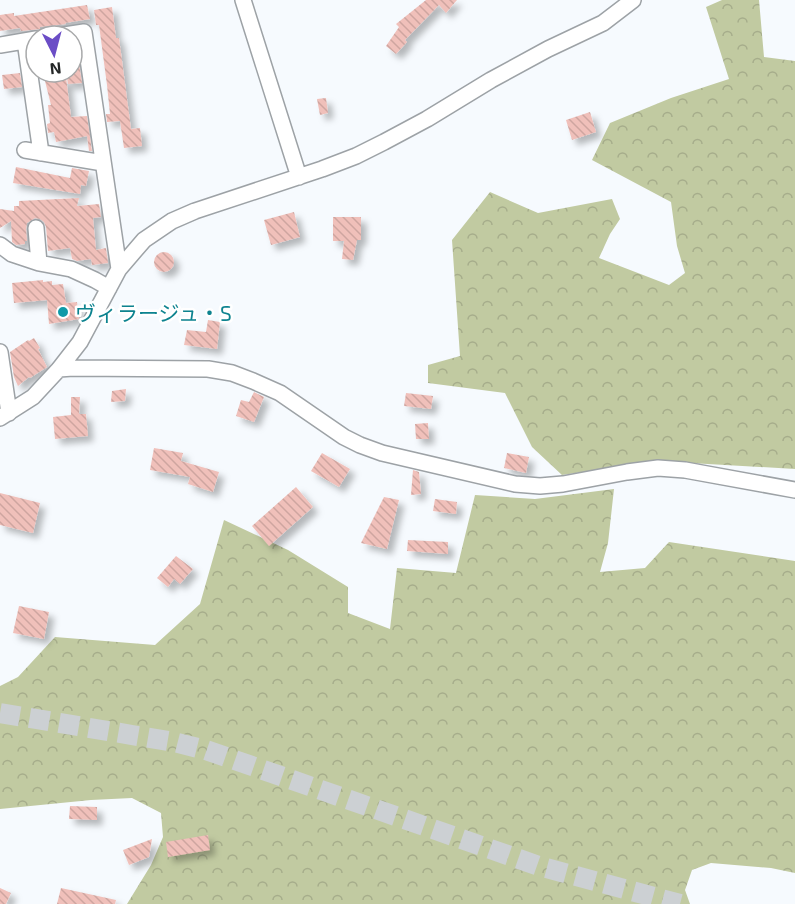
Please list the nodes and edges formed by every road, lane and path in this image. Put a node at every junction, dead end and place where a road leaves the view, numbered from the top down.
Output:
1 (243, 0) edge
2 (633, 0) edge
3 (84, 32) edge
4 (24, 41) edge
5 (0, 45) edge
6 (34, 84) edge
7 (25, 150) dead end
8 (41, 153) junction
9 (103, 164) junction
10 (299, 177) junction
11 (36, 228) dead end
12 (0, 245) edge
13 (39, 263) junction
14 (119, 270) junction
15 (109, 288) junction
16 (0, 352) edge
17 (59, 369) junction
18 (4, 415) edge
19 (795, 490) edge

1 - 10 street
2 - 10 street
3 - 9 street
4 - 5 street
6 - 8 street
7 - 8 street
8 - 9 street
9 - 14 street
10 - 14 street
11 - 13 street
12 - 13 street
13 - 15 street
14 - 15 street
15 - 17 street
16 - 18 street
17 - 18 street
17 - 19 street

